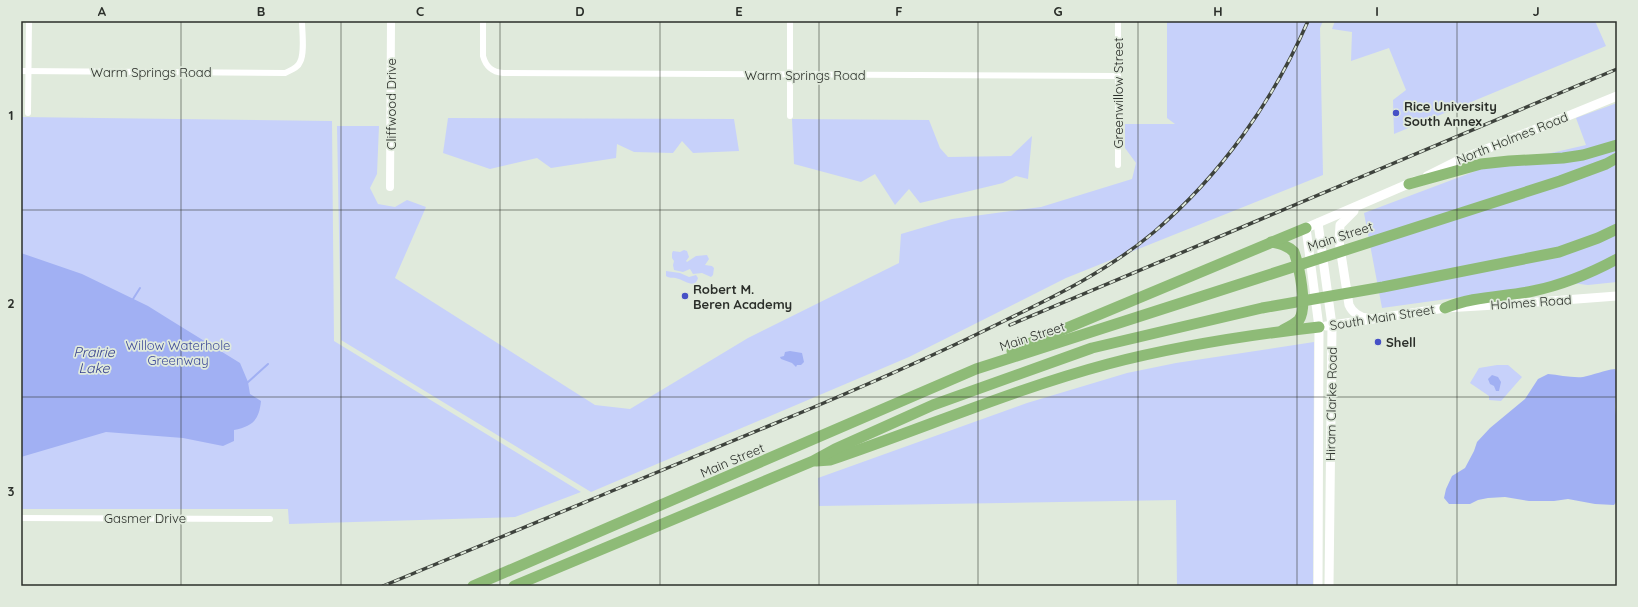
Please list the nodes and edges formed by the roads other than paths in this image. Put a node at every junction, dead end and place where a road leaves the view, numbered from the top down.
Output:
1 (29, 21) edge
2 (302, 21) edge
3 (391, 21) edge
4 (484, 21) edge
5 (790, 21) edge
6 (1118, 21) edge
7 (21, 71) edge
8 (28, 71) junction
9 (790, 75) junction
10 (1118, 76) junction
11 (1617, 96) edge
12 (28, 113) dead end
13 (790, 116) dead end
14 (1617, 145) edge
15 (1617, 158) edge
16 (1118, 165) dead end
17 (1409, 184) junction
18 (390, 187) dead end
19 (1361, 205) junction
20 (1318, 223) junction
21 (1306, 228) junction
22 (1617, 229) edge
23 (1271, 242) junction
24 (1617, 259) edge
25 (1617, 296) edge
26 (1445, 308) junction
27 (1380, 317) junction
28 (1332, 325) junction
29 (1319, 327) junction
30 (1281, 332) junction
31 (958, 377) junction
32 (1331, 439) junction
33 (1318, 440) junction
34 (813, 461) junction
35 (21, 518) edge
36 (270, 519) dead end
37 (1318, 547) junction
38 (1329, 547) junction
39 (473, 586) edge
40 (514, 586) edge
41 (1318, 586) edge
42 (1329, 586) edge

1 - 8 street
2 - 8 street, Warm Springs Road
3 - 18 street, Cliffwood Drive
4 - 9 street, Warm Springs Road
5 - 9 street
6 - 10 street, Greenwillow Street
7 - 8 street, Warm Springs Road
8 - 12 street
9 - 10 street, Warm Springs Road
9 - 13 street
10 - 16 street, Greenwillow Street
11 - 17 main road, North Holmes Road
14 - 17 highway
15 - 31 highway, Main Street
17 - 19 main road
19 - 20 main road
19 - 27 main road
20 - 21 main road
20 - 28 main road, Hiram Clarke Road
21 - 23 highway
21 - 29 main road, Hiram Clarke Road
22 - 34 highway
23 - 30 highway
23 - 31 highway
24 - 26 highway
25 - 26 main road, Holmes Road
26 - 27 main road, South Main Street
27 - 28 main road, South Main Street
28 - 29 main road, South Main Street
28 - 32 main road, Hiram Clarke Road
29 - 30 highway
29 - 33 main road, Hiram Clarke Road
30 - 34 highway
31 - 39 highway, Main Street
32 - 33 main road
32 - 38 main road, Hiram Clarke Road
33 - 37 main road, Hiram Clarke Road
34 - 40 highway
35 - 36 street, Gasmer Drive
37 - 38 main road
37 - 41 main road, Hiram Clarke Road
38 - 42 main road, Hiram Clarke Road

